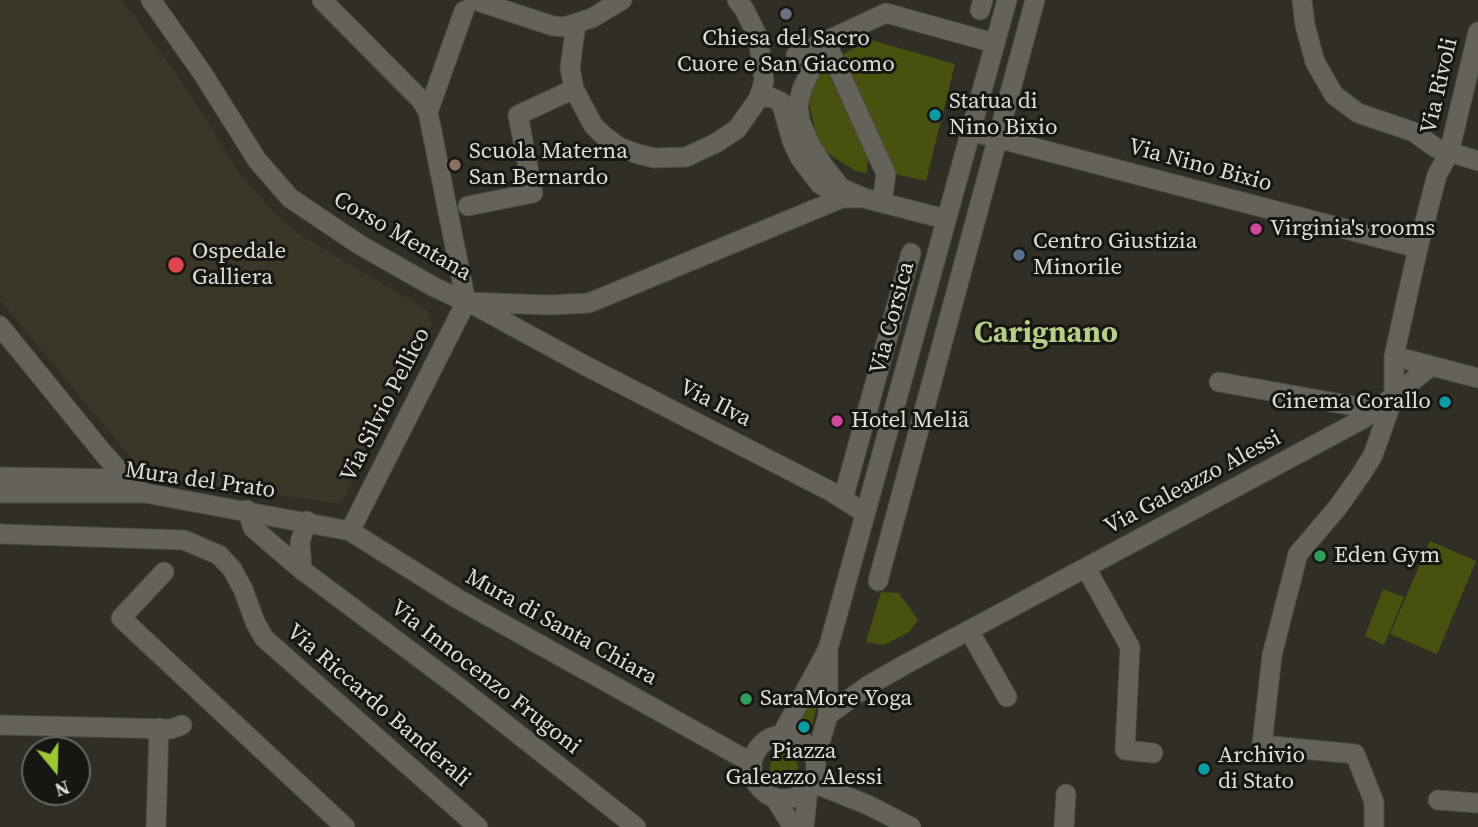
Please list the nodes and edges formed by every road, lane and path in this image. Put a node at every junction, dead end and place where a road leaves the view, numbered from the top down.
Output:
1 (152, 0) edge
2 (322, 0) edge
3 (622, 0) edge
4 (737, 0) edge
5 (1007, 0) edge
6 (1035, 0) edge
7 (1303, 0) edge
8 (466, 4) edge
9 (882, 7) edge
10 (576, 24) junction
11 (1478, 32) edge
12 (825, 40) junction
13 (995, 43) junction
14 (764, 66) junction
15 (574, 89) junction
16 (759, 98) junction
17 (425, 106) junction
18 (970, 131) junction
19 (998, 138) junction
20 (1449, 153) junction
21 (1478, 161) edge
22 (842, 198) junction
23 (873, 201) junction
24 (468, 206) dead end
25 (945, 219) junction
26 (1418, 248) junction
27 (911, 253) dead end
28 (466, 302) junction
29 (534, 304) junction
30 (0, 326) edge
31 (541, 342) junction
32 (1394, 356) junction
33 (1431, 366) junction
34 (1478, 377) edge
35 (1219, 382) dead end
36 (1394, 396) junction
37 (1376, 410) junction
38 (0, 477) edge
39 (127, 479) junction
40 (0, 493) edge
41 (145, 493) junction
42 (843, 499) junction
43 (247, 510) junction
44 (865, 513) junction
45 (307, 521) junction
46 (350, 531) junction
47 (0, 534) edge
48 (1086, 568) junction
49 (302, 570) junction
50 (164, 572) dead end
51 (878, 581) dead end
52 (975, 641) dead end
53 (828, 649) junction
54 (1007, 697) dead end
55 (828, 715) junction
56 (0, 725) edge
57 (182, 725) dead end
58 (159, 728) junction
59 (782, 734) junction
60 (1153, 753) dead end
61 (816, 757) junction
62 (752, 763) junction
63 (810, 786) junction
64 (1066, 794) dead end
65 (774, 797) junction
66 (1438, 800) dead end
67 (1478, 803) edge
68 (328, 818) edge
69 (156, 827) edge
70 (345, 827) edge
71 (478, 827) edge
72 (636, 827) edge
73 (793, 827) edge
74 (804, 827) edge
75 (911, 827) edge
76 (1064, 827) edge
77 (1374, 827) edge

1 - 28 street, Corso Mentana
2 - 17 street
3 - 10 street
4 - 14 street
5 - 13 street, Via Corsica
6 - 19 street
7 - 20 street
8 - 10 street
8 - 17 street
9 - 12 street
9 - 13 street
10 - 15 street
11 - 20 street, Via Rivoli
12 - 14 street
12 - 23 street
12 - 23 street
13 - 18 street, Via Corsica
14 - 16 street
15 - 16 street
15 - 24 street
16 - 22 street
17 - 28 street
18 - 19 street, Via Nino Bixio
18 - 25 street, Via Corsica
19 - 26 street, Via Nino Bixio
19 - 51 street
20 - 21 street
20 - 26 street, Via Rivoli
22 - 23 street
22 - 29 street, Corso Mentana
23 - 25 street
25 - 44 street, Via Corsica
26 - 32 street, Via Rivoli
27 - 42 street, Via Corsica
28 - 29 street, Corso Mentana
28 - 31 street, Via Ilva
28 - 46 street, Via Silvio Pellico
29 - 31 street
30 - 39 street
31 - 42 street, Via Ilva
32 - 33 street
32 - 36 street, Via Rivoli
33 - 34 street
33 - 36 street, Via Galeazzo Alessi
35 - 37 street
36 - 37 street, Via Galeazzo Alessi
36 - 77 street
37 - 48 street, Via Galeazzo Alessi
38 - 39 street
39 - 41 street
40 - 41 street, Mura del Prato
41 - 43 street, Mura del Prato
42 - 44 street, Via Ilva
43 - 45 street, Mura del Prato
43 - 49 street, Via Innocenzo Frugoni
44 - 53 street, Via Corsica
45 - 46 street, Mura del Prato
45 - 49 street
46 - 62 street, Mura di Santa Chiara
47 - 71 street, Via Riccardo Banderali
48 - 55 street, Via Galeazzo Alessi
48 - 60 street
49 - 72 street, Via Innocenzo Frugoni
50 - 68 street
52 - 54 street
53 - 55 street
53 - 59 street
55 - 61 street
56 - 58 street
57 - 58 street
58 - 69 street
59 - 61 street
59 - 62 street
61 - 63 street
62 - 65 street
63 - 65 street
63 - 74 street
63 - 75 street
64 - 76 street
65 - 73 street
66 - 67 street
68 - 70 street

